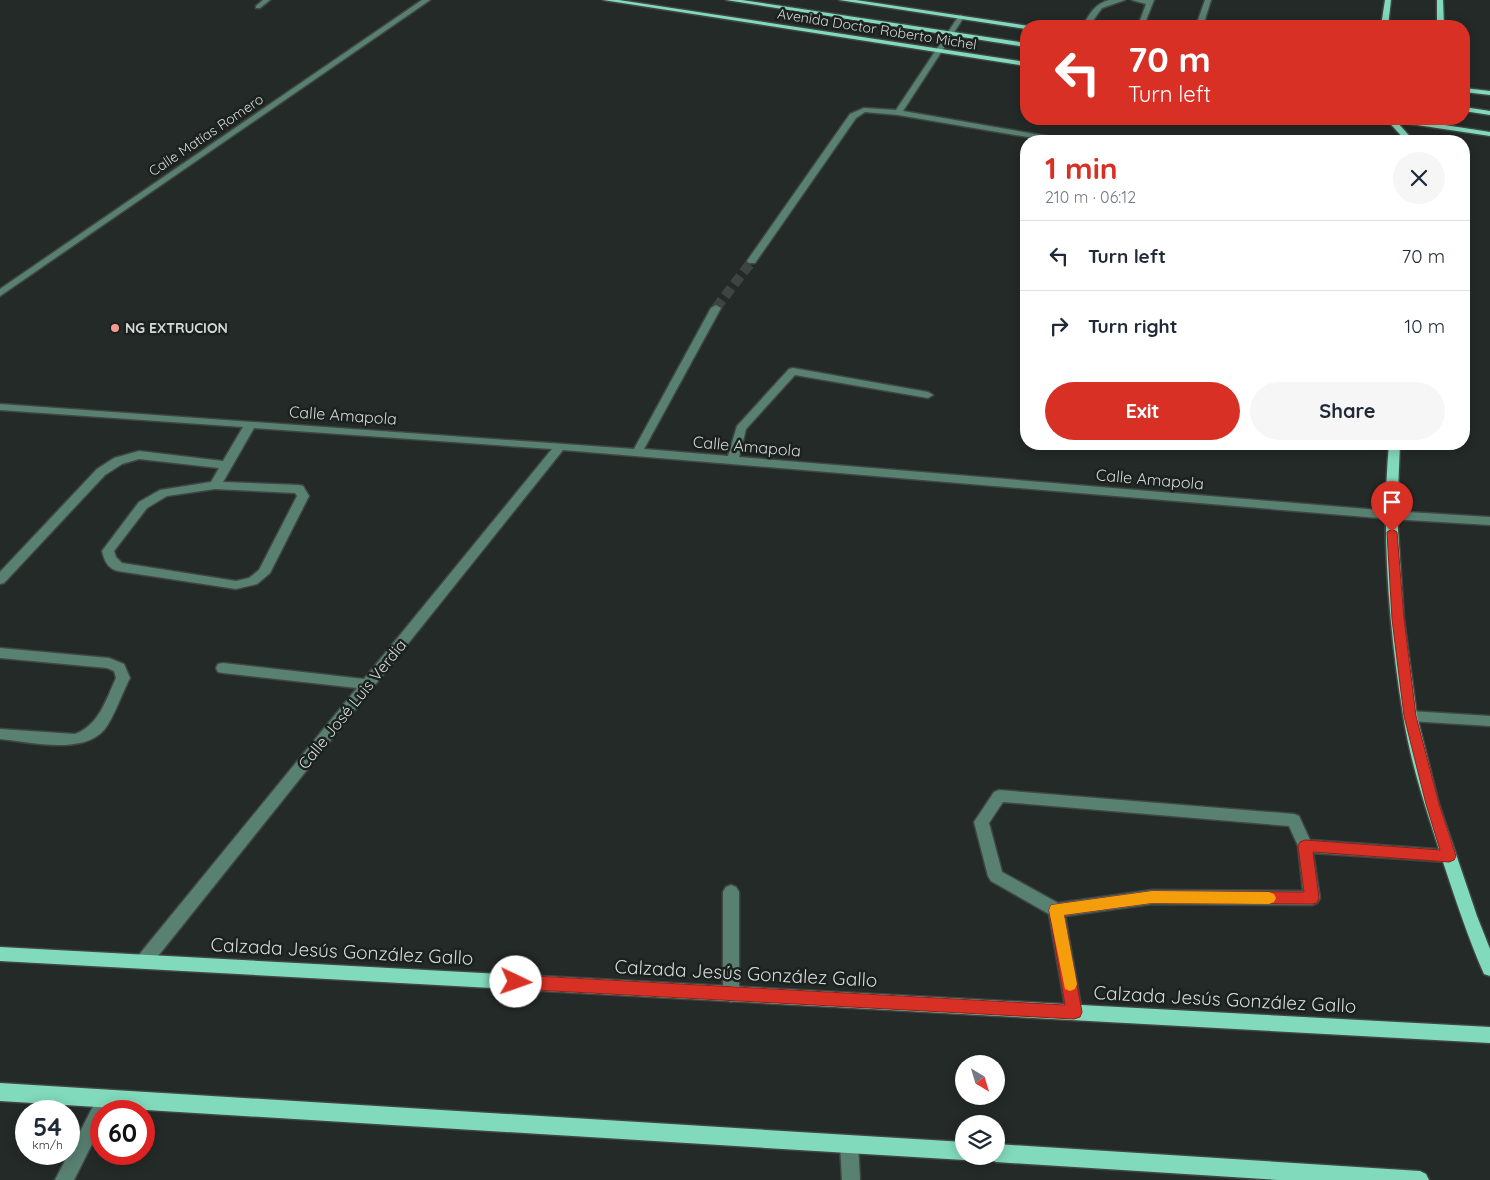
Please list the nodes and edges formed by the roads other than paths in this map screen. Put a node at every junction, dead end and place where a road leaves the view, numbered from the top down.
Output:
1 (267, 0) edge
2 (427, 0) edge
3 (606, 0) edge
4 (729, 0) edge
5 (842, 0) edge
6 (1122, 0) edge
7 (1135, 0) edge
8 (1208, 0) edge
9 (1388, 0) edge
10 (1440, 0) edge
11 (1151, 1) edge
12 (258, 7) dead end
13 (962, 17) junction
14 (1089, 20) edge
15 (1144, 20) edge
16 (1201, 20) edge
17 (1386, 20) edge
18 (1441, 20) edge
19 (806, 21) junction
20 (1020, 26) edge
21 (952, 34) junction
22 (1020, 43) edge
23 (941, 51) junction
24 (1020, 63) edge
25 (1470, 91) edge
26 (1490, 94) edge
27 (1470, 111) edge
28 (1490, 113) edge
29 (898, 114) junction
30 (1396, 125) edge
31 (1424, 125) edge
32 (1446, 125) edge
33 (1490, 134) edge
34 (1027, 135) edge
35 (1405, 135) edge
36 (1415, 135) edge
37 (752, 261) tunnel mouth
38 (0, 293) edge
39 (716, 308) tunnel mouth
40 (928, 395) dead end
41 (0, 407) edge
42 (250, 425) junction
43 (560, 446) junction
44 (1394, 450) edge
45 (638, 453) junction
46 (732, 461) junction
47 (227, 465) junction
48 (216, 485) junction
49 (1391, 515) junction
50 (1490, 521) edge
51 (0, 580) edge
52 (0, 653) edge
53 (223, 668) dead end
54 (368, 684) junction
55 (1410, 716) junction
56 (1490, 721) edge
57 (0, 734) edge
58 (1305, 846) junction
59 (1449, 856) junction
60 (731, 892) dead end
61 (1056, 910) junction
62 (0, 954) edge
63 (144, 961) junction
64 (1490, 969) edge
65 (731, 994) junction
66 (1074, 1012) junction
67 (1490, 1035) edge
68 (0, 1092) edge
69 (106, 1099) junction
70 (849, 1144) junction
71 (955, 1150) edge
72 (1005, 1154) edge
73 (64, 1180) edge
74 (851, 1180) edge
75 (1420, 1180) edge

1 - 12 street
2 - 38 street, Calle Matías Romero
3 - 19 main road, Avenida Doctor Roberto Michel
4 - 19 main road, Avenida Doctor Roberto Michel
5 - 13 main road, Avenida Doctor Roberto Michel
6 - 14 street
7 - 11 street
8 - 16 street
9 - 17 main road
10 - 18 main road
11 - 15 street
13 - 20 main road, Avenida Doctor Roberto Michel
13 - 21 street
19 - 21 main road, Avenida Doctor Roberto Michel
19 - 23 main road, Avenida Doctor Roberto Michel
21 - 22 main road, Avenida Doctor Roberto Michel
21 - 23 street
23 - 24 main road, Avenida Doctor Roberto Michel
23 - 29 street
25 - 26 main road
27 - 28 main road
29 - 34 street
29 - 37 street
30 - 35 main road
31 - 36 main road
32 - 33 main road
39 - 45 street
40 - 46 street
41 - 42 street, Calle Amapola
42 - 43 street, Calle Amapola
42 - 47 street
43 - 45 street, Calle Amapola
43 - 54 street, Calle José Luis Verdia
44 - 49 main road
45 - 46 street, Calle Amapola
46 - 49 street, Calle Amapola
47 - 48 street
47 - 51 street
48 - 48 street
49 - 50 street, Calle Amapola
49 - 55 main road
52 - 57 street
53 - 54 street
54 - 63 street, Calle José Luis Verdia
55 - 56 street
55 - 59 main road
58 - 59 street
58 - 61 street
58 - 61 street
59 - 64 main road
60 - 65 street
61 - 66 street
62 - 63 main road, Calzada Jesús González Gallo
63 - 65 main road, Calzada Jesús González Gallo
65 - 66 main road, Calzada Jesús González Gallo
66 - 67 main road, Calzada Jesús González Gallo
68 - 69 main road
69 - 70 main road
69 - 73 street
70 - 71 main road
70 - 74 street
72 - 75 main road

